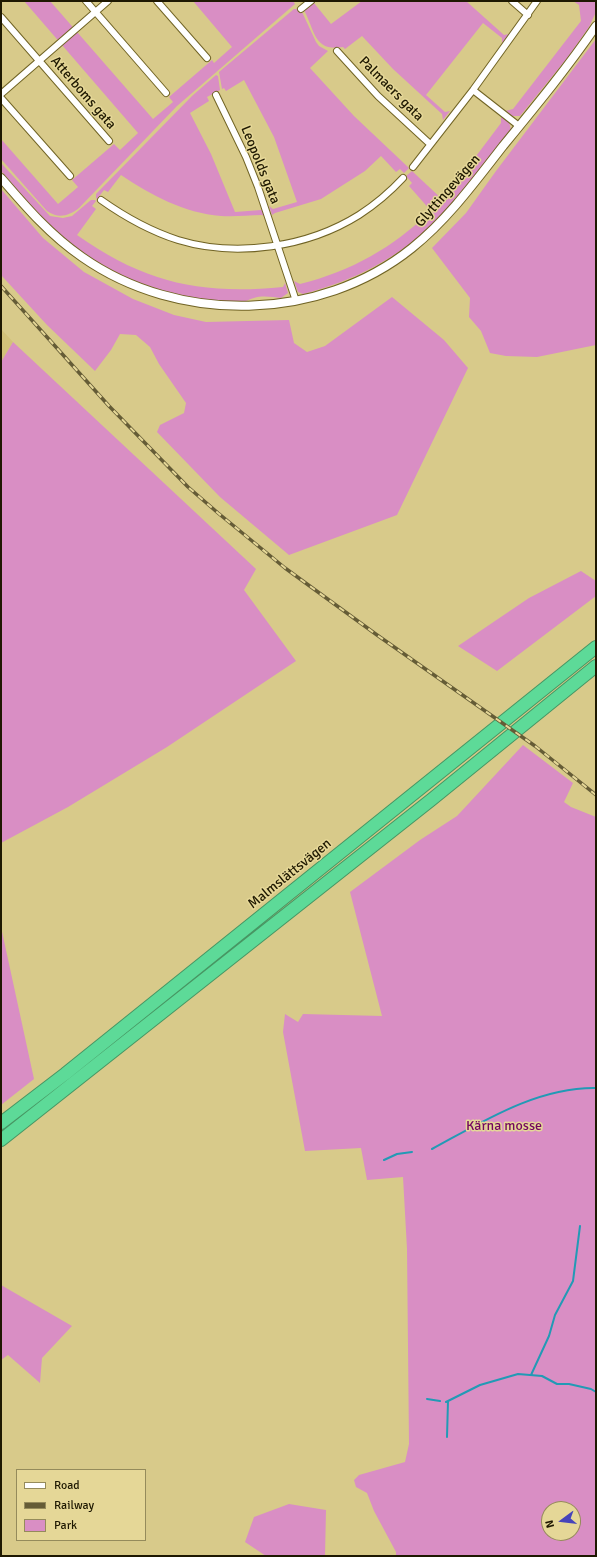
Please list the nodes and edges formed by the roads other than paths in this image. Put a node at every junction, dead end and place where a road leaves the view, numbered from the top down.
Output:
1 (86, 1) edge
2 (108, 1) edge
3 (157, 1) edge
4 (311, 1) edge
5 (512, 1) edge
6 (537, 1) edge
7 (301, 9) dead end
8 (95, 12) junction
9 (528, 15) junction
10 (1, 17) edge
11 (596, 26) edge
12 (337, 52) dead end
13 (207, 58) dead end
14 (40, 60) junction
15 (473, 90) junction
16 (166, 93) dead end
17 (1, 94) edge
18 (216, 95) dead end
19 (1, 98) edge
20 (519, 126) junction
21 (109, 141) dead end
22 (430, 144) junction
23 (413, 167) dead end
24 (70, 176) dead end
25 (1, 178) edge
26 (403, 178) dead end
27 (101, 200) dead end
28 (278, 245) junction
29 (296, 301) junction
30 (596, 647) edge
31 (596, 666) edge
32 (1, 1123) edge
33 (1, 1140) edge

1 - 8 street
2 - 8 street, Atterboms gata
3 - 13 street
4 - 7 street
5 - 9 street
6 - 9 street
8 - 14 street, Atterboms gata
8 - 16 street
9 - 15 street
10 - 14 street, Atterboms gata
11 - 20 street, Glyttingevägen
12 - 22 street, Palmaers gata
14 - 17 street, Atterboms gata
14 - 21 street, Atterboms gata
15 - 20 street
15 - 22 street
18 - 28 street, Leopolds gata
19 - 24 street
20 - 29 street, Glyttingevägen
22 - 23 street
25 - 29 street, Glyttingevägen
26 - 28 street
27 - 28 street
28 - 29 street, Leopolds gata
30 - 32 highway, Malmslättsvägen
31 - 33 highway, Malmslättsvägen

